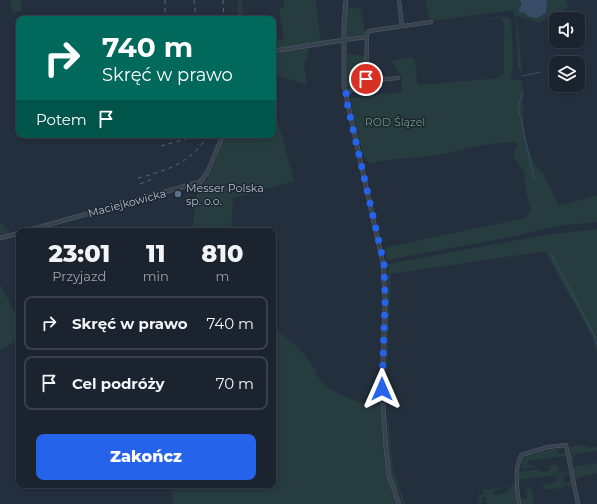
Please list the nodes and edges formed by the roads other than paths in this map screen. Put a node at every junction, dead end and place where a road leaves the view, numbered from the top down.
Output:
1 (346, 0) edge
2 (399, 0) edge
3 (431, 22) dead end
4 (402, 26) junction
5 (367, 37) junction
6 (344, 40) junction
7 (336, 42) junction
8 (344, 45) junction
9 (276, 51) edge
10 (398, 78) dead end
11 (366, 79) junction
12 (345, 94) junction
13 (222, 138) edge
14 (37, 228) edge
15 (16, 234) edge
16 (0, 238) edge
17 (399, 504) edge
18 (519, 504) edge
19 (578, 504) edge

1 - 6 street
2 - 4 street
3 - 4 street
4 - 5 street
5 - 6 street
5 - 11 street
6 - 7 street
6 - 8 street
7 - 8 street
7 - 9 street
8 - 12 street
10 - 11 street
11 - 12 street
12 - 17 street
13 - 14 street, Maciejkowicka
15 - 16 street
18 - 19 street

